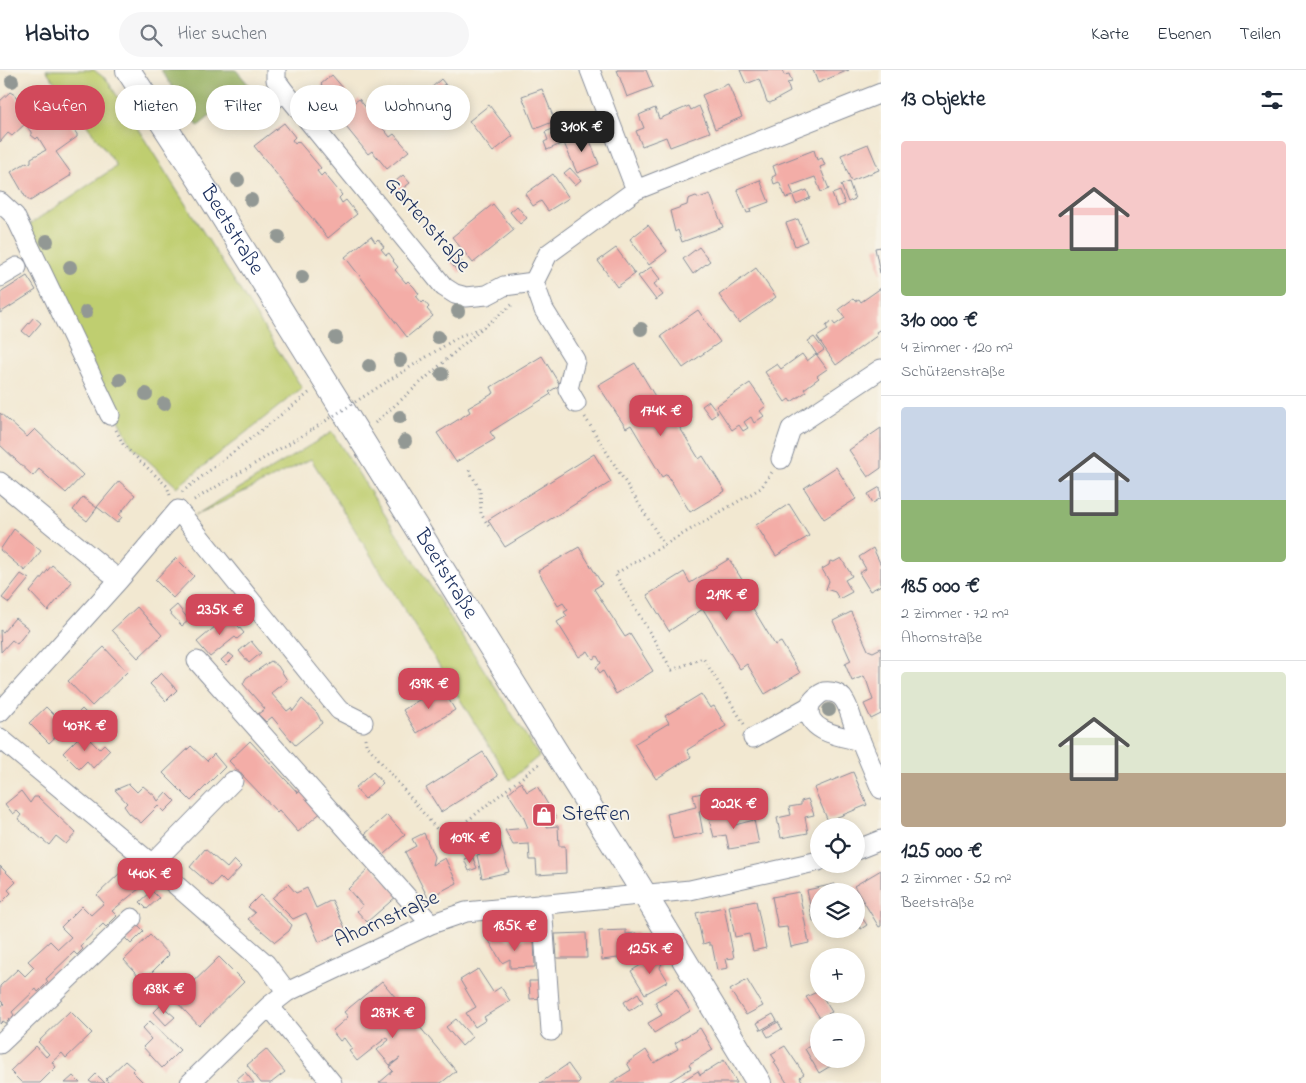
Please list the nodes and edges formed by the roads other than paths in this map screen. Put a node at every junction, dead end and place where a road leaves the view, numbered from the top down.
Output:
1 (128, 70) edge
2 (276, 70) edge
3 (590, 70) edge
4 (284, 91) junction
5 (881, 92) edge
6 (280, 94) edge
7 (636, 190) junction
8 (0, 202) edge
9 (17, 267) dead end
10 (0, 277) edge
11 (534, 282) junction
12 (881, 369) edge
13 (576, 403) road end
14 (110, 415) road end
15 (781, 459) road end
16 (0, 482) edge
17 (119, 580) junction
18 (197, 661) dead end
19 (810, 706) junction
20 (0, 712) edge
21 (363, 722) road end
22 (0, 738) edge
23 (753, 738) road end
24 (861, 741) junction
25 (233, 781) dead end
26 (881, 790) edge
27 (881, 840) edge
28 (865, 846) edge
29 (810, 863) edge
30 (152, 864) junction
31 (645, 895) junction
32 (542, 904) junction
33 (132, 918) dead end
34 (431, 924) junction
35 (287, 992) junction
36 (269, 1006) junction
37 (551, 1031) dead end
38 (0, 1044) edge
39 (190, 1083) edge
40 (332, 1083) edge
41 (759, 1083) edge

1 - 31 main road, Beetstraße
2 - 4 street, Gartenstraße
3 - 7 street
4 - 6 street
4 - 11 street, Gartenstraße
5 - 7 street
7 - 11 street
8 - 14 street
9 - 10 street
11 - 13 street
12 - 15 street
16 - 17 street
17 - 20 street
17 - 21 street
18 - 34 street
19 - 23 street
19 - 24 street
19 - 24 street
22 - 30 street
24 - 26 street
25 - 30 street
27 - 28 street
29 - 31 street, Ahornstraße
30 - 35 street
31 - 32 street, Ahornstraße
31 - 41 main road, Beetstraße
32 - 34 street, Ahornstraße
32 - 37 street
33 - 38 street
34 - 35 street, Ahornstraße
35 - 36 street, Ahornstraße
36 - 39 street, Ahornstraße
36 - 40 street

